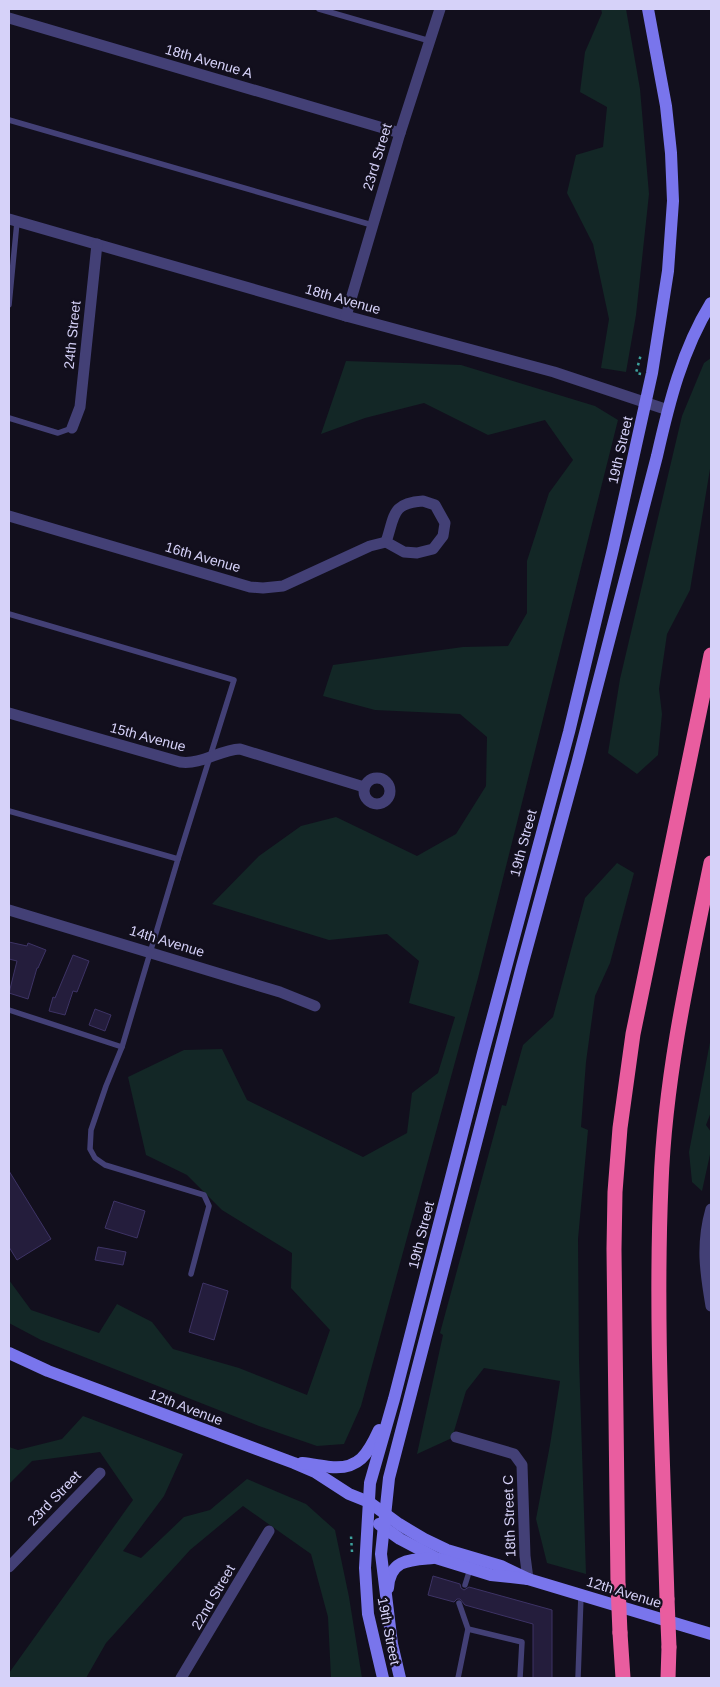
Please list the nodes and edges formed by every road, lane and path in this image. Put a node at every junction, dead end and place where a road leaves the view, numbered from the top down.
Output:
1 (319, 9) edge
2 (440, 9) edge
3 (648, 9) edge
4 (9, 18) edge
5 (430, 41) junction
6 (9, 120) edge
7 (400, 133) junction
8 (13, 221) edge
9 (372, 225) junction
10 (97, 244) junction
11 (711, 303) edge
12 (9, 305) edge
13 (346, 316) junction
14 (646, 402) junction
15 (668, 410) junction
16 (9, 418) edge
17 (72, 428) joint
18 (9, 516) edge
19 (386, 542) junction
20 (9, 614) edge
21 (711, 655) edge
22 (9, 713) edge
23 (209, 758) junction
24 (364, 788) dead end
25 (9, 811) edge
26 (178, 860) junction
27 (711, 863) edge
28 (9, 910) edge
29 (711, 912) edge
30 (150, 952) junction
31 (691, 959) junction
32 (315, 1006) dead end
33 (9, 1010) edge
34 (122, 1047) junction
35 (711, 1209) edge
36 (191, 1274) dead end
37 (709, 1286) edge
38 (711, 1306) edge
39 (9, 1353) edge
40 (394, 1399) junction
41 (456, 1437) dead end
42 (294, 1463) junction
43 (100, 1473) dead end
44 (349, 1494) junction
45 (369, 1502) junction
46 (385, 1514) junction
47 (368, 1516) junction
48 (383, 1527) junction
49 (269, 1531) dead end
50 (436, 1558) junction
51 (9, 1567) edge
52 (470, 1569) junction
53 (528, 1579) junction
54 (465, 1585) dead end
55 (581, 1595) junction
56 (386, 1602) junction
57 (459, 1603) dead end
58 (468, 1629) junction
59 (711, 1634) edge
60 (181, 1678) edge
61 (383, 1678) edge
62 (400, 1678) edge
63 (458, 1678) edge
64 (520, 1678) edge
65 (578, 1678) edge
66 (623, 1678) edge
67 (668, 1678) edge

1 - 5 lane
2 - 5 street, 23rd Street
3 - 14 main road, 19th Street
4 - 7 street, 18th Avenue A
5 - 7 street, 23rd Street
6 - 9 lane
7 - 9 street, 23rd Street
8 - 10 street, 18th Avenue
8 - 12 lane
9 - 13 street, 23rd Street
10 - 13 street, 18th Avenue
10 - 17 street, 24th Street
11 - 15 main road, 19th Street
13 - 14 street, 18th Avenue
14 - 15 street, 18th Avenue
14 - 40 main road, 19th Street
15 - 46 main road, 19th Street
16 - 17 lane
18 - 19 street, 16th Avenue
19 - 19 street
20 - 23 lane
21 - 66 highway, bridge
22 - 23 street, 15th Avenue
23 - 24 street, 15th Avenue
23 - 26 lane
25 - 26 lane
26 - 30 lane
27 - 31 highway
28 - 30 street, 14th Avenue
29 - 31 highway
30 - 32 street, 14th Avenue
30 - 34 lane
31 - 67 highway, bridge
33 - 34 lane
34 - 36 lane
35 - 37 street
37 - 38 street
39 - 42 main road, 12th Avenue
40 - 42 main road
40 - 45 main road, 19th Street
41 - 53 street, 18th Street C
42 - 44 main road, 12th Avenue
43 - 51 street, 23rd Street
44 - 45 main road, 12th Avenue
44 - 47 main road, 12th Avenue
45 - 46 main road, 12th Avenue
45 - 47 main road, 19th Street
46 - 48 main road, 19th Street
46 - 53 main road, 12th Avenue
47 - 48 main road, 12th Avenue
47 - 61 main road, 19th Street
48 - 50 main road, 12th Avenue
48 - 56 main road, 19th Street
49 - 60 street, 22nd Street
50 - 52 main road, 12th Avenue
50 - 56 main road
52 - 53 main road, 12th Avenue
52 - 54 lane
53 - 55 main road, 12th Avenue
55 - 59 main road, 12th Avenue
55 - 65 lane
56 - 62 main road, 19th Street
57 - 58 lane
58 - 63 lane
58 - 64 lane

